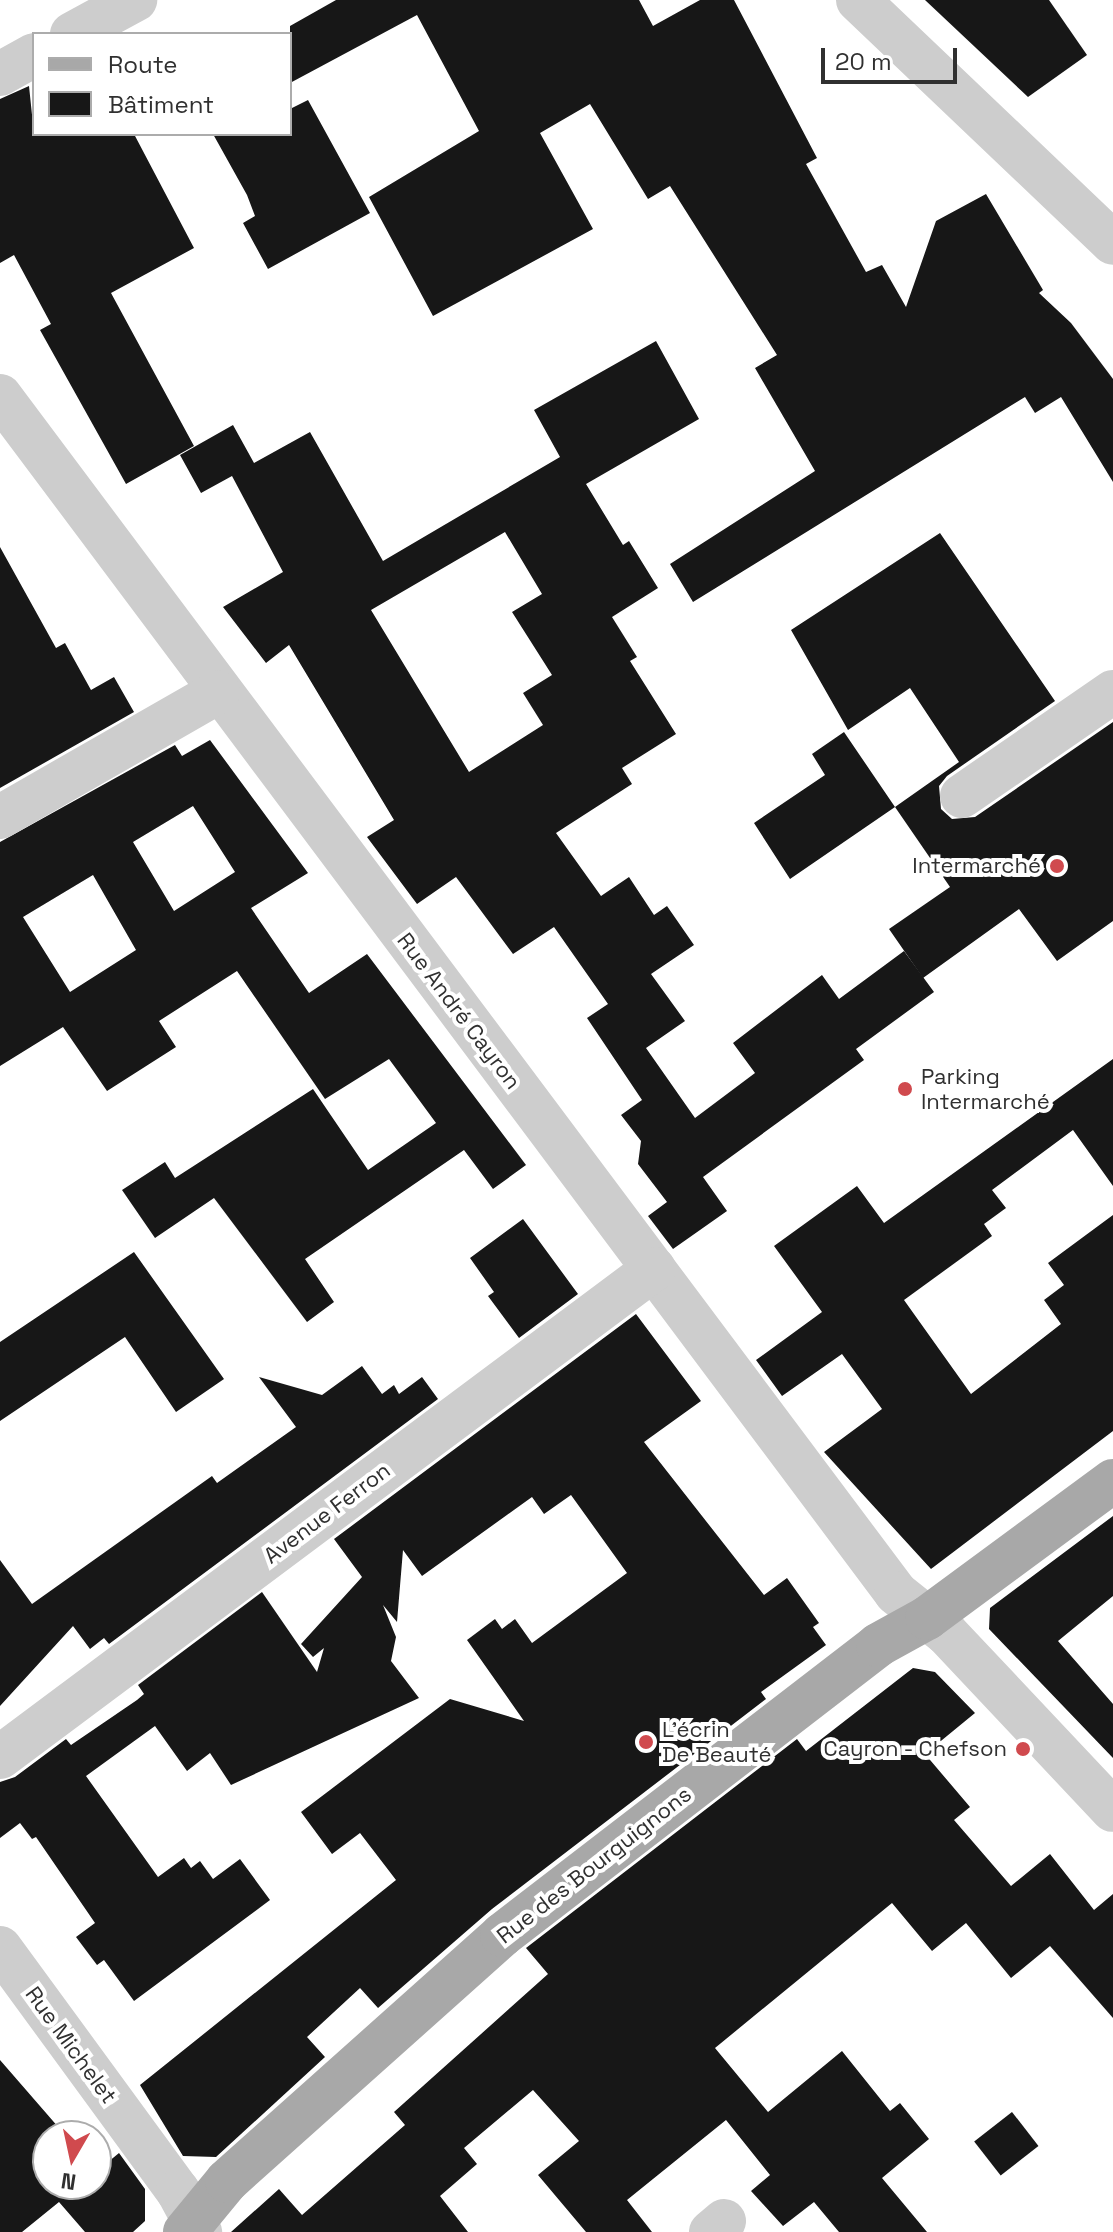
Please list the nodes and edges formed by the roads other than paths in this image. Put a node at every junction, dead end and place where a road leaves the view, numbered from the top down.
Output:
1 (135, 0) edge
2 (858, 0) edge
3 (76, 32) edge
4 (32, 56) edge
5 (0, 74) edge
6 (1113, 243) edge
7 (0, 396) edge
8 (218, 692) junction
9 (1113, 692) edge
10 (962, 796) dead end
11 (0, 817) edge
12 (654, 1269) junction
13 (1113, 1481) edge
14 (927, 1618) junction
15 (0, 1757) edge
16 (1113, 1810) edge
17 (0, 1948) edge
18 (193, 2228) edge

1 - 3 street
2 - 6 street
4 - 5 street
7 - 8 street, Rue André Cayron
8 - 11 street
8 - 12 street, Rue André Cayron
9 - 10 street
12 - 14 street, Rue André Cayron
12 - 15 street, Avenue Ferron
13 - 14 main road, Rue des Bourguignons
14 - 16 street, Rue André Cayron
14 - 18 main road, Rue des Bourguignons
17 - 18 street, Rue Michelet

